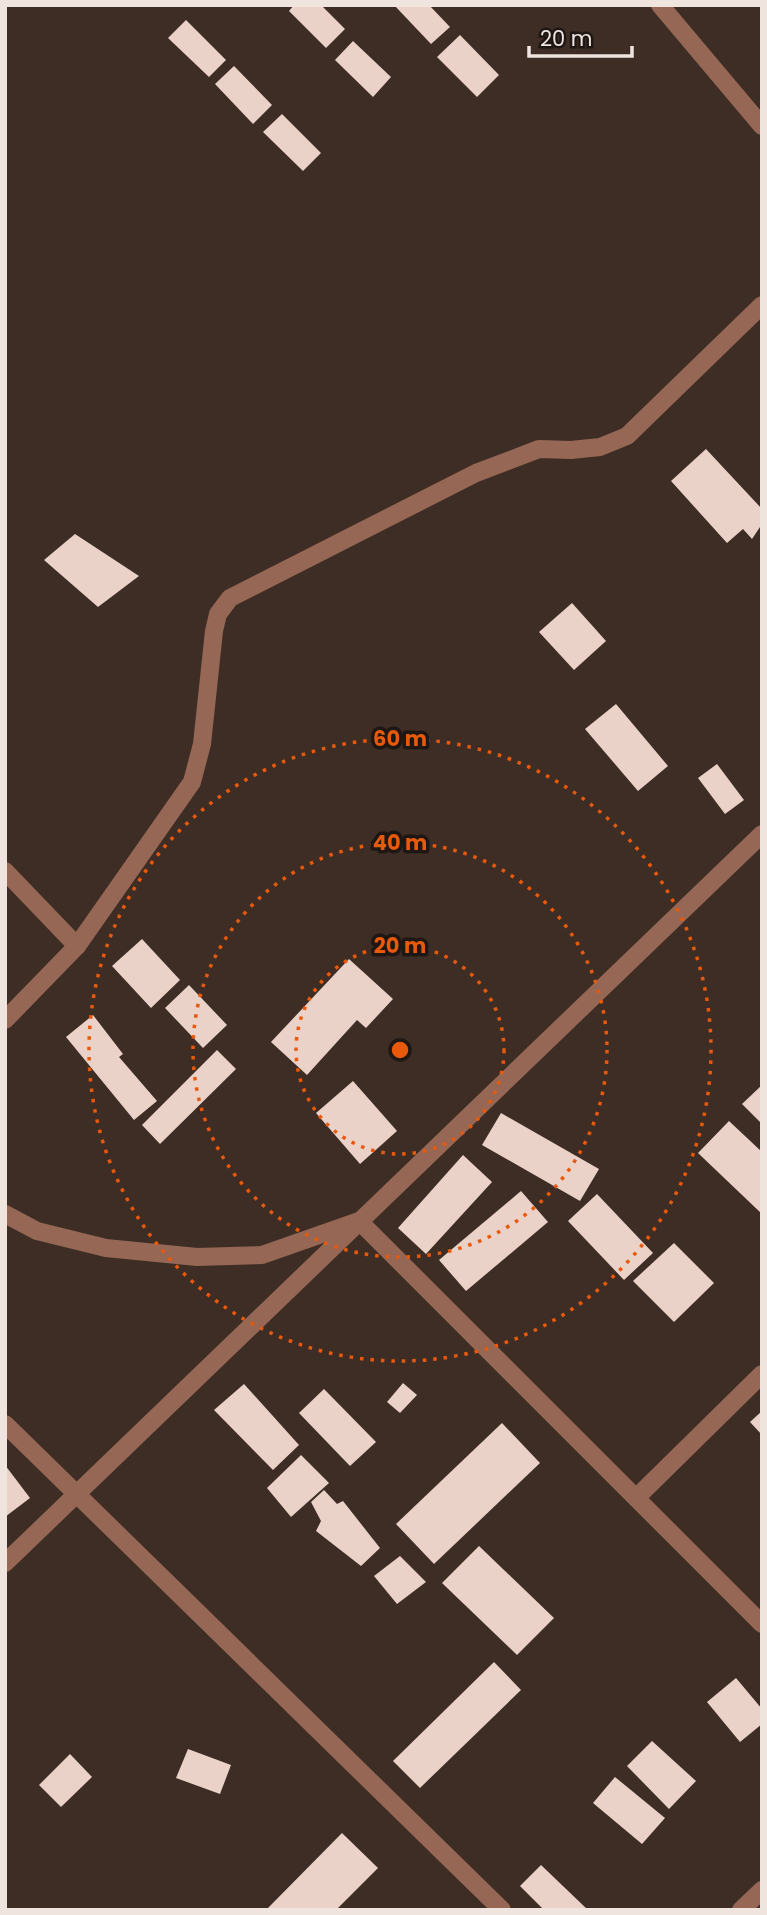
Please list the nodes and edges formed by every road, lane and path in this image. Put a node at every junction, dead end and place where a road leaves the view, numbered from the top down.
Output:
1 (660, 5) edge
2 (762, 126) edge
3 (762, 305) edge
4 (762, 834) edge
5 (5, 871) edge
6 (77, 946) junction
7 (5, 1020) edge
8 (5, 1214) edge
9 (359, 1221) junction
10 (762, 1374) edge
11 (5, 1424) edge
12 (77, 1494) junction
13 (636, 1498) junction
14 (5, 1563) edge
15 (762, 1624) edge
16 (762, 1890) edge
17 (502, 1910) edge
18 (741, 1910) edge

1 - 2 street
3 - 6 street
4 - 9 street
5 - 6 street
6 - 7 street
8 - 9 street
9 - 12 street
9 - 13 street
10 - 13 street
11 - 12 street
12 - 14 street
12 - 17 street
13 - 15 street
16 - 18 street

